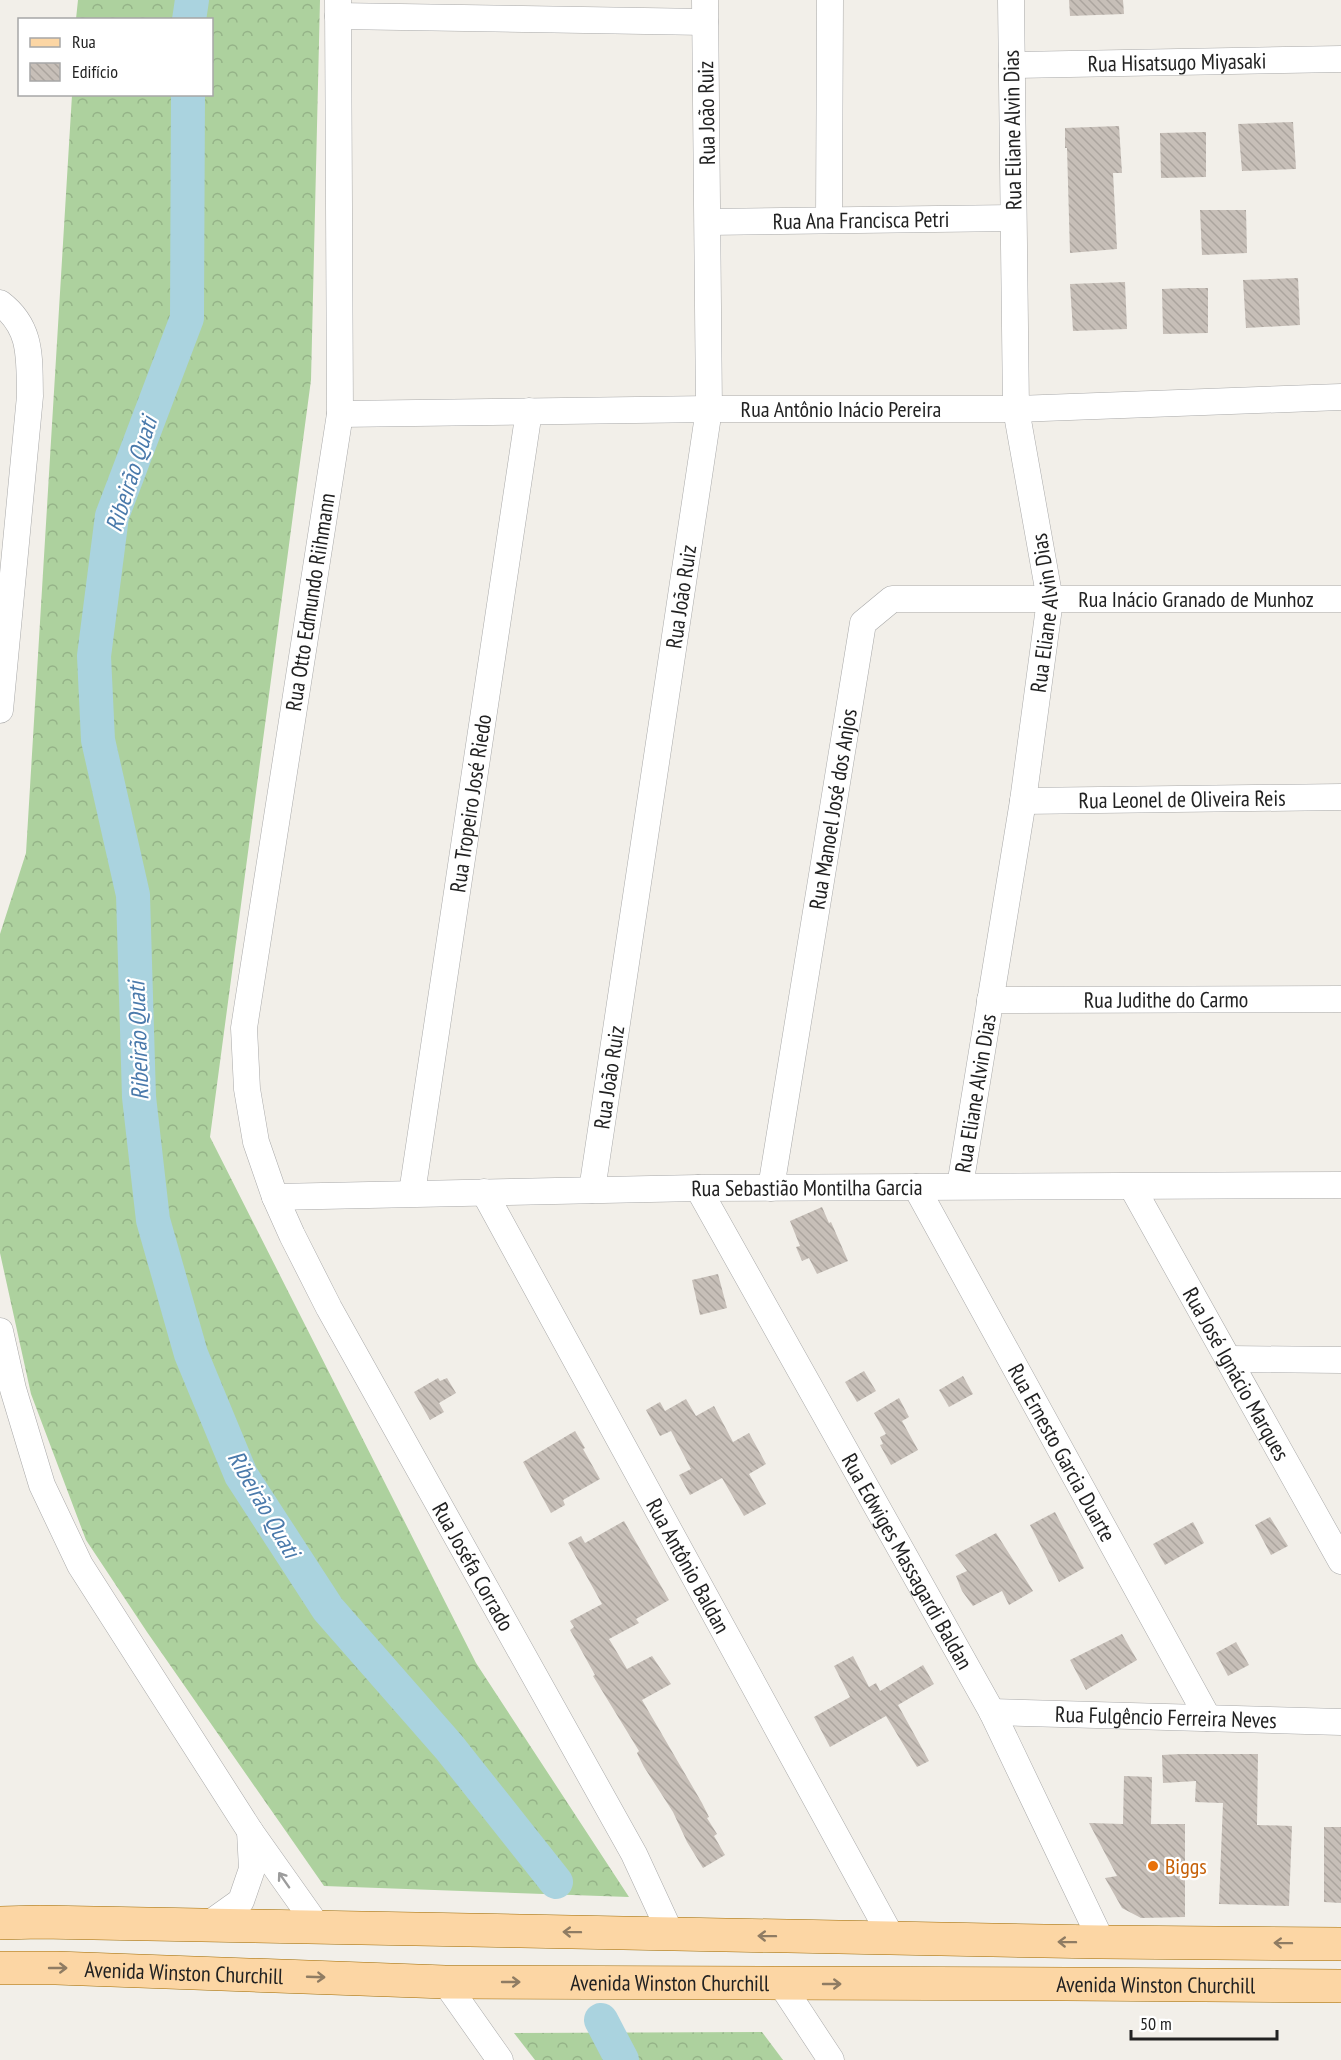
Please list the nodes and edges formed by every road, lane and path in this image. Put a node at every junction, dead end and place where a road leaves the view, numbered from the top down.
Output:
1 (830, 0) edge
2 (1011, 0) edge
3 (338, 8) edge
4 (705, 11) edge
5 (1341, 59) edge
6 (1012, 65) junction
7 (1013, 218) junction
8 (829, 220) junction
9 (708, 222) junction
10 (0, 303) edge
11 (1341, 397) edge
12 (1016, 408) junction
13 (709, 409) junction
14 (529, 411) junction
15 (340, 414) junction
16 (1341, 599) edge
17 (1050, 600) junction
18 (0, 710) edge
19 (1341, 797) edge
20 (1023, 801) junction
21 (1341, 999) edge
22 (990, 1000) junction
23 (1341, 1185) edge
24 (960, 1186) junction
25 (916, 1187) junction
26 (1132, 1187) junction
27 (698, 1188) junction
28 (771, 1188) junction
29 (592, 1190) junction
30 (484, 1192) junction
31 (412, 1193) junction
32 (275, 1197) junction
33 (0, 1331) edge
34 (1230, 1359) junction
35 (1341, 1360) edge
36 (1337, 1546) edge
37 (992, 1712) junction
38 (1208, 1718) junction
39 (1341, 1722) edge
40 (250, 1831) junction
41 (0, 1923) edge
42 (206, 1926) junction
43 (318, 1928) junction
44 (671, 1934) junction
45 (892, 1938) junction
46 (1102, 1942) junction
47 (1341, 1944) edge
48 (0, 1968) edge
49 (445, 1982) junction
50 (781, 1984) junction
51 (1067, 1984) junction
52 (1341, 1986) edge
53 (500, 2060) edge
54 (831, 2060) edge

1 - 8 street
2 - 6 street, Rua Eliane Alvin Dias
3 - 4 street
3 - 15 street, Rua Otto Edmundo Riihmann
4 - 9 street, Rua João Ruiz
5 - 6 street, Rua Hisatsugo Miyasaki
6 - 7 street, Rua Eliane Alvin Dias
7 - 8 street, Rua Ana Francisca Petri
7 - 12 street, Rua Eliane Alvin Dias
8 - 9 street, Rua Ana Francisca Petri
9 - 13 street, Rua João Ruiz
10 - 18 street
11 - 12 street, Rua Antônio Inácio Pereira
12 - 13 street, Rua Antônio Inácio Pereira
12 - 17 street, Rua Eliane Alvin Dias
13 - 14 street, Rua Antônio Inácio Pereira
13 - 29 street, Rua João Ruiz
14 - 15 street, Rua Antônio Inácio Pereira
14 - 31 street, Rua Tropeiro José Riedo
15 - 32 street, Rua Otto Edmundo Riihmann
16 - 17 street, Rua Inácio Granado de Munhoz
17 - 20 street, Rua Eliane Alvin Dias
17 - 28 street, Rua Manoel José dos Anjos
19 - 20 street, Rua Leonel de Oliveira Reis
20 - 22 street, Rua Eliane Alvin Dias
21 - 22 street, Rua Judithe do Carmo
22 - 24 street, Rua Eliane Alvin Dias
23 - 26 street, Rua Sebastião Montilha Garcia
24 - 25 street, Rua Sebastião Montilha Garcia
24 - 26 street, Rua Sebastião Montilha Garcia
25 - 28 street, Rua Sebastião Montilha Garcia
25 - 38 street, Rua Ernesto Garcia Duarte
26 - 34 street, Rua José Ignácio Marques
27 - 28 street, Rua Sebastião Montilha Garcia
27 - 29 street, Rua Sebastião Montilha Garcia
27 - 37 street, Rua Edwiges Massagardi Baldan
29 - 30 street, Rua Sebastião Montilha Garcia
30 - 31 street, Rua Sebastião Montilha Garcia
30 - 45 street, Rua Antônio Baldan
31 - 32 street, Rua Sebastião Montilha Garcia
32 - 44 street, Rua Joséfa Corrado
33 - 40 street
34 - 35 street
34 - 36 street, Rua José Ignácio Marques
37 - 38 street, Rua Fulgêncio Ferreira Neves
37 - 46 street, Rua Edwiges Massagardi Baldan
38 - 39 street, Rua Fulgêncio Ferreira Neves
40 - 42 street
43 -> 40 street
41 - 42 main road, Avenida Winston Churchill
42 - 43 main road, Avenida Winston Churchill
44 -> 43 main road, Avenida Winston Churchill
45 -> 44 main road, Avenida Winston Churchill
46 -> 45 main road, Avenida Winston Churchill
47 -> 46 main road, Avenida Winston Churchill
46 - 51 main road
48 -> 49 main road, Avenida Winston Churchill
49 -> 50 main road, Avenida Winston Churchill
49 - 53 street
50 -> 51 main road, Avenida Winston Churchill
50 - 54 street
51 - 52 main road, Avenida Winston Churchill

